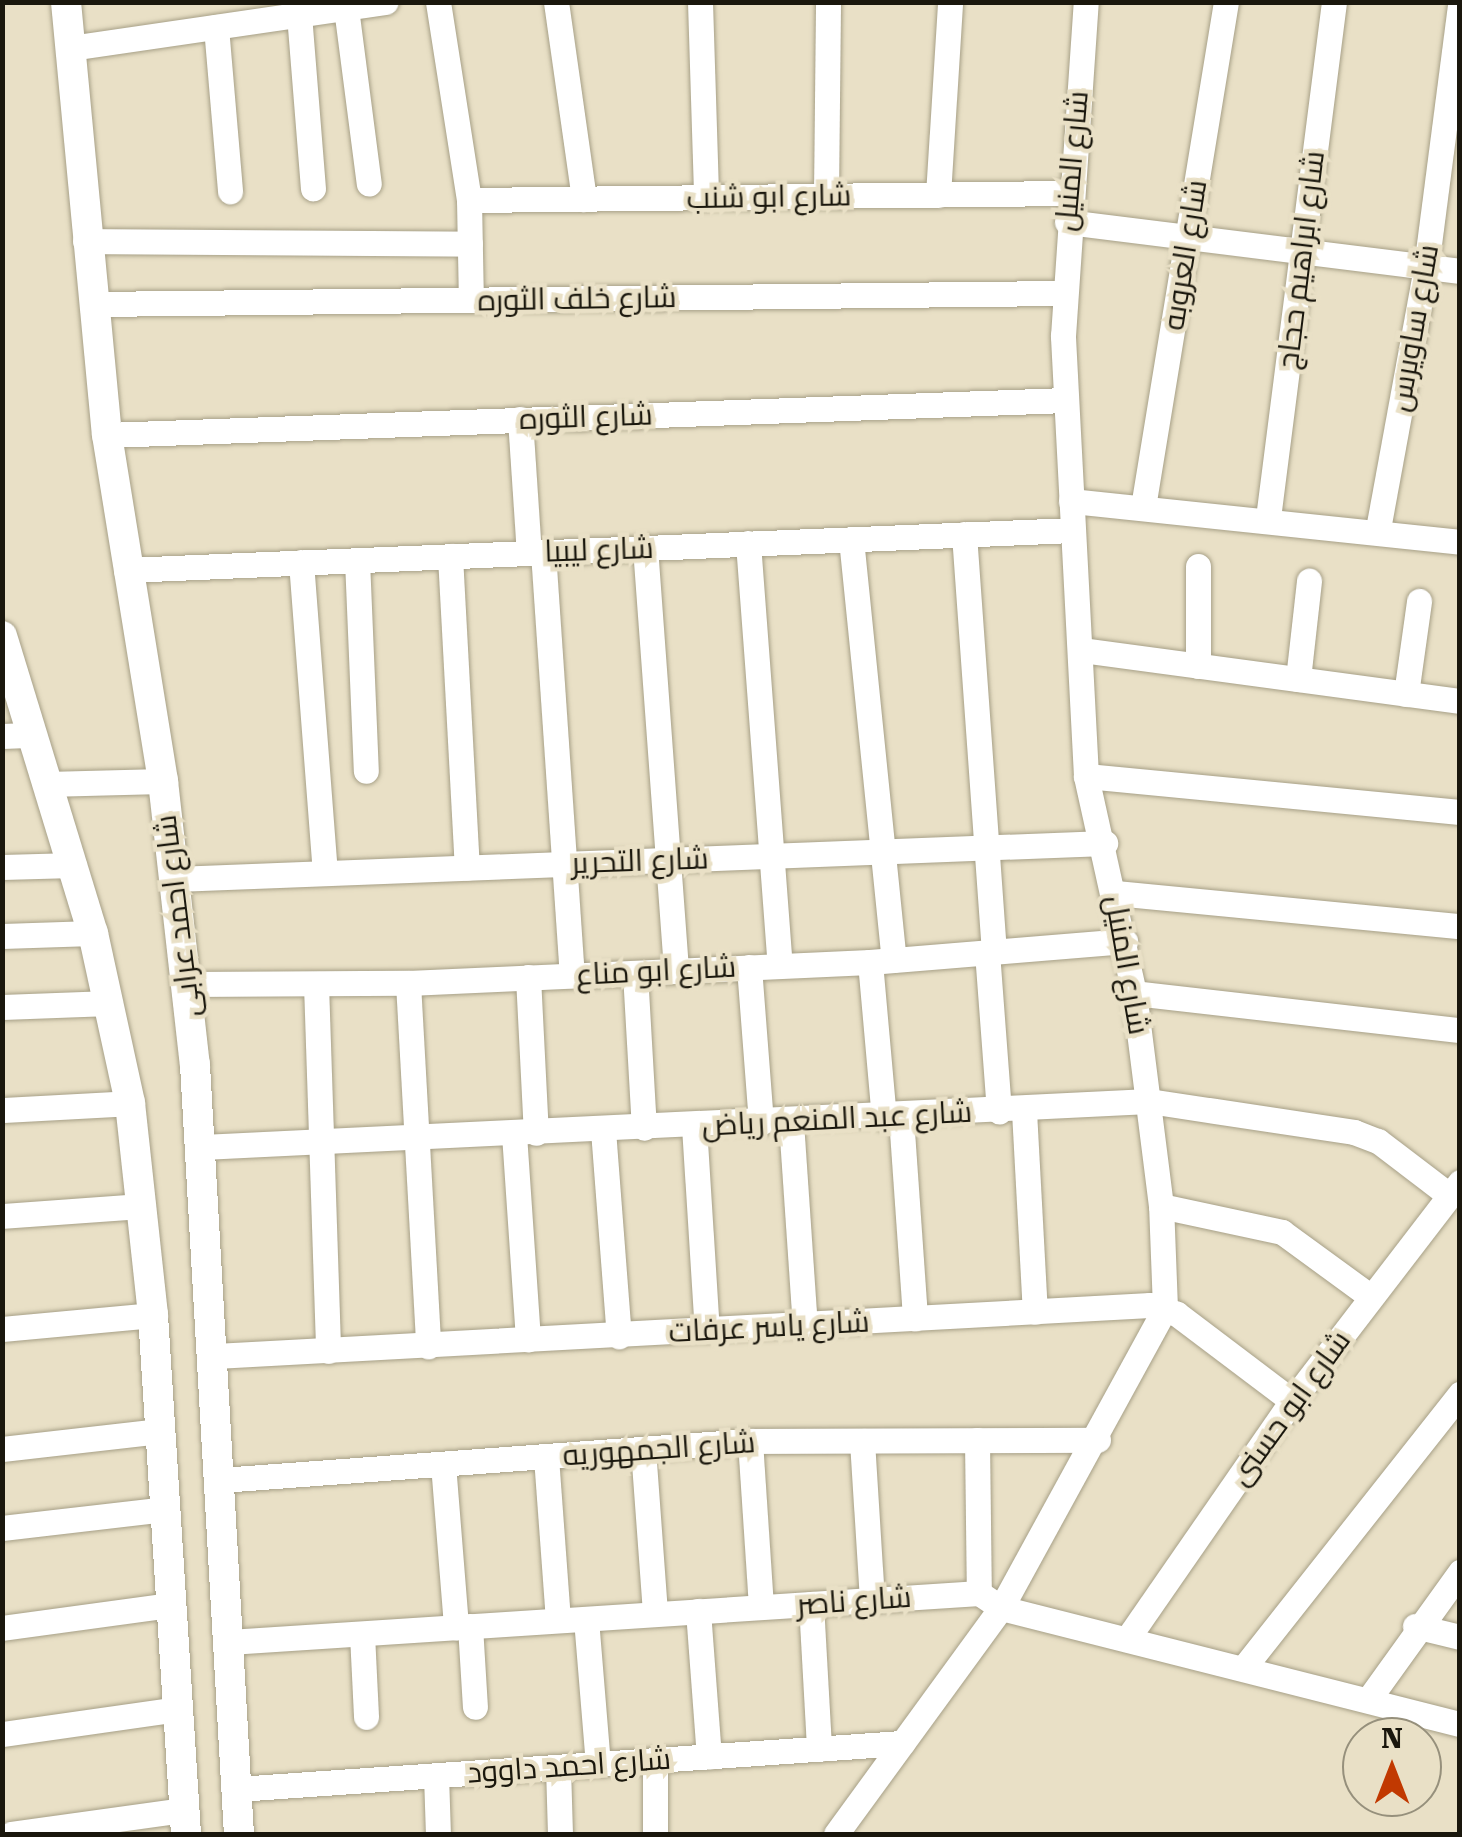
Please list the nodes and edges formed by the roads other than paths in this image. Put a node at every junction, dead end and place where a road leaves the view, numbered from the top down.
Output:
1 (66, 2) edge
2 (202, 2) edge
3 (386, 2) edge
4 (438, 2) edge
5 (556, 2) edge
6 (700, 2) edge
7 (828, 2) edge
8 (950, 2) edge
9 (1086, 2) edge
10 (1226, 2) edge
11 (1334, 2) edge
12 (1460, 6) edge
13 (346, 8) junction
14 (298, 9) edge
15 (210, 28) junction
16 (70, 48) junction
17 (369, 184) dead end
18 (313, 188) dead end
19 (230, 191) dead end
20 (1068, 193) junction
21 (938, 194) junction
22 (826, 196) junction
23 (584, 198) junction
24 (706, 198) junction
25 (469, 200) junction
26 (1067, 222) junction
27 (1188, 238) junction
28 (85, 242) junction
29 (470, 244) junction
30 (1302, 252) junction
31 (1426, 267) junction
32 (1460, 271) edge
33 (1063, 293) junction
34 (471, 300) junction
35 (92, 304) junction
36 (1064, 400) junction
37 (520, 420) junction
38 (107, 435) junction
39 (1072, 501) junction
40 (1143, 507) junction
41 (1268, 518) junction
42 (1378, 529) junction
43 (1072, 530) junction
44 (964, 534) junction
45 (852, 539) junction
46 (1460, 542) edge
47 (748, 544) junction
48 (646, 548) junction
49 (536, 552) junction
50 (450, 556) junction
51 (357, 560) junction
52 (302, 562) junction
53 (1198, 566) dead end
54 (126, 570) junction
55 (1310, 581) dead end
56 (1418, 602) dead end
57 (2, 636) edge
58 (1082, 650) junction
59 (1198, 666) junction
60 (1298, 679) junction
61 (1406, 694) junction
62 (1460, 701) edge
63 (16, 736) edge
64 (366, 771) dead end
65 (1086, 776) junction
66 (162, 781) junction
67 (46, 784) junction
68 (1460, 812) edge
69 (1105, 843) junction
70 (984, 848) junction
71 (882, 852) junction
72 (770, 856) junction
73 (667, 860) junction
74 (565, 864) junction
75 (74, 865) junction
76 (2, 867) edge
77 (467, 868) junction
78 (325, 873) junction
79 (175, 879) junction
80 (1115, 893) junction
81 (1460, 926) edge
82 (93, 933) junction
83 (2, 936) edge
84 (1125, 941) junction
85 (991, 952) junction
86 (882, 961) junction
87 (780, 966) junction
88 (749, 967) junction
89 (676, 970) junction
90 (635, 972) junction
91 (572, 975) junction
92 (528, 977) junction
93 (408, 983) junction
94 (187, 984) junction
95 (316, 984) junction
96 (1134, 993) junction
97 (110, 1003) junction
98 (2, 1007) edge
99 (1460, 1030) edge
100 (1149, 1101) junction
101 (130, 1102) junction
102 (2, 1110) edge
103 (1012, 1112) junction
104 (892, 1117) junction
105 (792, 1122) junction
106 (761, 1123) junction
107 (694, 1126) junction
108 (644, 1128) junction
109 (604, 1130) junction
110 (525, 1133) junction
111 (417, 1138) junction
112 (321, 1142) junction
113 (202, 1148) junction
114 (1454, 1189) edge
115 (143, 1206) junction
116 (1161, 1206) junction
117 (2, 1216) edge
118 (1371, 1297) junction
119 (1165, 1308) junction
120 (1035, 1312) junction
121 (153, 1315) junction
122 (915, 1319) junction
123 (804, 1326) junction
124 (2, 1329) edge
125 (707, 1330) junction
126 (619, 1336) junction
127 (528, 1340) junction
128 (428, 1346) junction
129 (328, 1351) junction
130 (215, 1356) junction
131 (1460, 1394) edge
132 (1292, 1401) junction
133 (160, 1431) junction
134 (977, 1440) junction
135 (1098, 1440) junction
136 (862, 1441) junction
137 (750, 1442) junction
138 (2, 1449) edge
139 (643, 1450) junction
140 (546, 1456) junction
141 (444, 1464) junction
142 (221, 1480) junction
143 (165, 1510) junction
144 (2, 1528) edge
145 (1460, 1572) edge
146 (872, 1600) junction
147 (990, 1600) junction
148 (811, 1604) junction
149 (171, 1605) junction
150 (761, 1607) junction
151 (698, 1611) junction
152 (655, 1614) junction
153 (586, 1619) junction
154 (558, 1620) junction
155 (1415, 1626) junction
156 (463, 1627) junction
157 (2, 1628) edge
158 (362, 1634) junction
159 (1460, 1638) edge
160 (1127, 1639) junction
161 (229, 1642) junction
162 (1244, 1666) junction
163 (1368, 1700) junction
164 (474, 1706) dead end
165 (178, 1709) junction
166 (366, 1717) dead end
167 (1460, 1724) edge
168 (2, 1734) edge
169 (902, 1743) junction
170 (818, 1749) junction
171 (708, 1756) junction
172 (655, 1760) junction
173 (598, 1764) junction
174 (558, 1766) junction
175 (436, 1775) junction
176 (236, 1789) junction
177 (185, 1822) edge
178 (11, 1834) edge
179 (239, 1834) edge
180 (438, 1834) edge
181 (560, 1834) edge
182 (655, 1834) edge
183 (836, 1834) edge

1 - 16 street, شارع احمد عرابى
2 - 15 street
3 - 13 street
4 - 25 street
5 - 23 street
6 - 24 street
7 - 22 street
8 - 21 street
9 - 20 street, شارع المنيل
10 - 27 street, شارع العروبه
11 - 30 street, شارع ابراهيم حجاج
12 - 31 street, شارع ساويرس
13 - 14 street
13 - 17 street
14 - 15 street
14 - 18 street
15 - 16 street
15 - 19 street
16 - 28 street, شارع احمد عرابى
20 - 21 street, شارع ابو شنب
20 - 26 street, شارع المنيل
21 - 22 street, شارع ابو شنب
22 - 24 street, شارع ابو شنب
23 - 24 street, شارع ابو شنب
23 - 25 street, شارع ابو شنب
25 - 29 street
26 - 27 street
26 - 33 street, شارع المنيل
27 - 30 street
27 - 40 street, شارع العروبه
28 - 29 street
28 - 35 street, شارع احمد عرابى
29 - 34 street
30 - 31 street
30 - 41 street, شارع ابراهيم حجاج
31 - 32 street
31 - 42 street, شارع ساويرس
33 - 34 street, شارع خلف الثوره
33 - 36 street, شارع المنيل
34 - 35 street, شارع خلف الثوره
35 - 38 street, شارع احمد عرابى
36 - 37 street, شارع الثوره
36 - 39 street, شارع المنيل
37 - 38 street, شارع الثوره
37 - 49 street
38 - 54 street, شارع احمد عرابى
39 - 40 street
39 - 43 street, شارع المنيل
40 - 41 street
41 - 42 street
42 - 46 street
43 - 44 street, شارع ليبيا
43 - 58 street, شارع المنيل
44 - 45 street, شارع ليبيا
44 - 70 street
45 - 47 street, شارع ليبيا
45 - 71 street
47 - 48 street, شارع ليبيا
47 - 72 street
48 - 49 street, شارع ليبيا
48 - 73 street
49 - 50 street, شارع ليبيا
49 - 74 street
50 - 51 street, شارع ليبيا
50 - 77 street
51 - 52 street, شارع ليبيا
51 - 64 street
52 - 54 street, شارع ليبيا
52 - 78 street
53 - 59 street
54 - 66 street, شارع احمد عرابى
55 - 60 street
56 - 61 street
57 - 63 street
58 - 59 street
58 - 65 street, شارع المنيل
59 - 60 street
60 - 61 street
61 - 62 street
63 - 67 street
65 - 68 street
65 - 69 street, شارع المنيل
66 - 67 street
66 - 79 street, شارع احمد عرابى
67 - 75 street
69 - 70 street, شارع التحرير
69 - 80 street, شارع المنيل
70 - 71 street, شارع التحرير
70 - 85 street
71 - 72 street, شارع التحرير
71 - 86 street
72 - 73 street, شارع التحرير
72 - 87 street
73 - 74 street, شارع التحرير
73 - 89 street
74 - 77 street, شارع التحرير
74 - 91 street
75 - 76 street
75 - 82 street
77 - 78 street, شارع التحرير
78 - 79 street, شارع التحرير
79 - 94 street, شارع احمد عرابى
80 - 81 street
80 - 84 street, شارع المنيل
82 - 83 street
82 - 97 street
84 - 85 street, شارع ابو مناع
84 - 96 street, شارع المنيل
85 - 86 street, شارع ابو مناع
85 - 103 street
86 - 87 street, شارع ابو مناع
86 - 104 street
87 - 88 street, شارع ابو مناع
88 - 89 street, شارع ابو مناع
88 - 106 street
89 - 90 street, شارع ابو مناع
90 - 91 street, شارع ابو مناع
90 - 108 street
91 - 92 street, شارع ابو مناع
92 - 93 street, شارع ابو مناع
92 - 110 street
93 - 95 street, شارع ابو مناع
93 - 111 street
94 - 95 street, شارع ابو مناع
94 - 113 street, شارع احمد عرابى
95 - 112 street
96 - 99 street
96 - 100 street, شارع المنيل
97 - 98 street
97 - 101 street
100 - 103 street, شارع عبد المنعم رياض
100 - 114 street, شارع عبد المنعم رياض
100 - 116 street, شارع المنيل
101 - 102 street
101 - 115 street
103 - 104 street, شارع عبد المنعم رياض
103 - 120 street
104 - 105 street, شارع عبد المنعم رياض
104 - 122 street
105 - 106 street, شارع عبد المنعم رياض
105 - 123 street
106 - 107 street, شارع عبد المنعم رياض
107 - 108 street, شارع عبد المنعم رياض
107 - 125 street
108 - 109 street, شارع عبد المنعم رياض
109 - 110 street, شارع عبد المنعم رياض
109 - 126 street
110 - 111 street, شارع عبد المنعم رياض
110 - 127 street
111 - 112 street, شارع عبد المنعم رياض
111 - 128 street
112 - 113 street, شارع عبد المنعم رياض
112 - 129 street
113 - 130 street, شارع احمد عرابى
114 - 118 street, شارع ابو حسنى
115 - 117 street
115 - 121 street
116 - 118 street
116 - 119 street, شارع المنيل
118 - 132 street, شارع ابو حسنى
119 - 120 street, شارع ياسر عرفات
119 - 132 street
119 - 135 street, شارع المنيل
120 - 122 street, شارع ياسر عرفات
121 - 124 street
121 - 133 street
122 - 123 street, شارع ياسر عرفات
123 - 125 street, شارع ياسر عرفات
125 - 126 street, شارع ياسر عرفات
126 - 127 street, شارع ياسر عرفات
127 - 128 street, شارع ياسر عرفات
128 - 129 street, شارع ياسر عرفات
129 - 130 street, شارع ياسر عرفات
130 - 142 street, شارع احمد عرابى
131 - 162 street
132 - 160 street, شارع ابو حسنى
133 - 138 street
133 - 143 street
134 - 135 street, شارع الجمهوريه
134 - 136 street, شارع الجمهوريه
134 - 147 street
135 - 147 street, شارع المنيل
136 - 137 street, شارع الجمهوريه
136 - 146 street
137 - 139 street, شارع الجمهوريه
137 - 150 street
139 - 140 street, شارع الجمهوريه
139 - 152 street
140 - 141 street, شارع الجمهوريه
140 - 154 street
141 - 142 street, شارع الجمهوريه
141 - 156 street
142 - 161 street, شارع احمد عرابى
143 - 144 street
143 - 149 street
145 - 155 street
146 - 147 street, شارع ناصر
146 - 148 street, شارع ناصر
147 - 160 street, شارع ناصر
147 - 169 street, شارع المنيل
148 - 150 street, شارع ناصر
148 - 170 street
149 - 157 street
149 - 165 street
150 - 151 street, شارع ناصر
151 - 152 street, شارع ناصر
151 - 171 street
152 - 153 street, شارع ناصر
153 - 154 street, شارع ناصر
153 - 173 street
154 - 156 street, شارع ناصر
155 - 159 street
155 - 163 street
156 - 158 street, شارع ناصر
156 - 164 street
158 - 161 street, شارع ناصر
158 - 166 street
160 - 162 street, شارع ناصر
161 - 176 street, شارع احمد عرابى
162 - 163 street, شارع ناصر
163 - 167 street, شارع ناصر
165 - 168 street
165 - 177 street
169 - 170 street, شارع احمد داوود
169 - 183 street, شارع المنيل
170 - 171 street, شارع احمد داوود
171 - 172 street, شارع احمد داوود
172 - 173 street, شارع احمد داوود
172 - 182 street
173 - 174 street, شارع احمد داوود
174 - 175 street, شارع احمد داوود
174 - 181 street
175 - 176 street, شارع احمد داوود
175 - 180 street
176 - 179 street, شارع احمد عرابى
177 - 178 street

